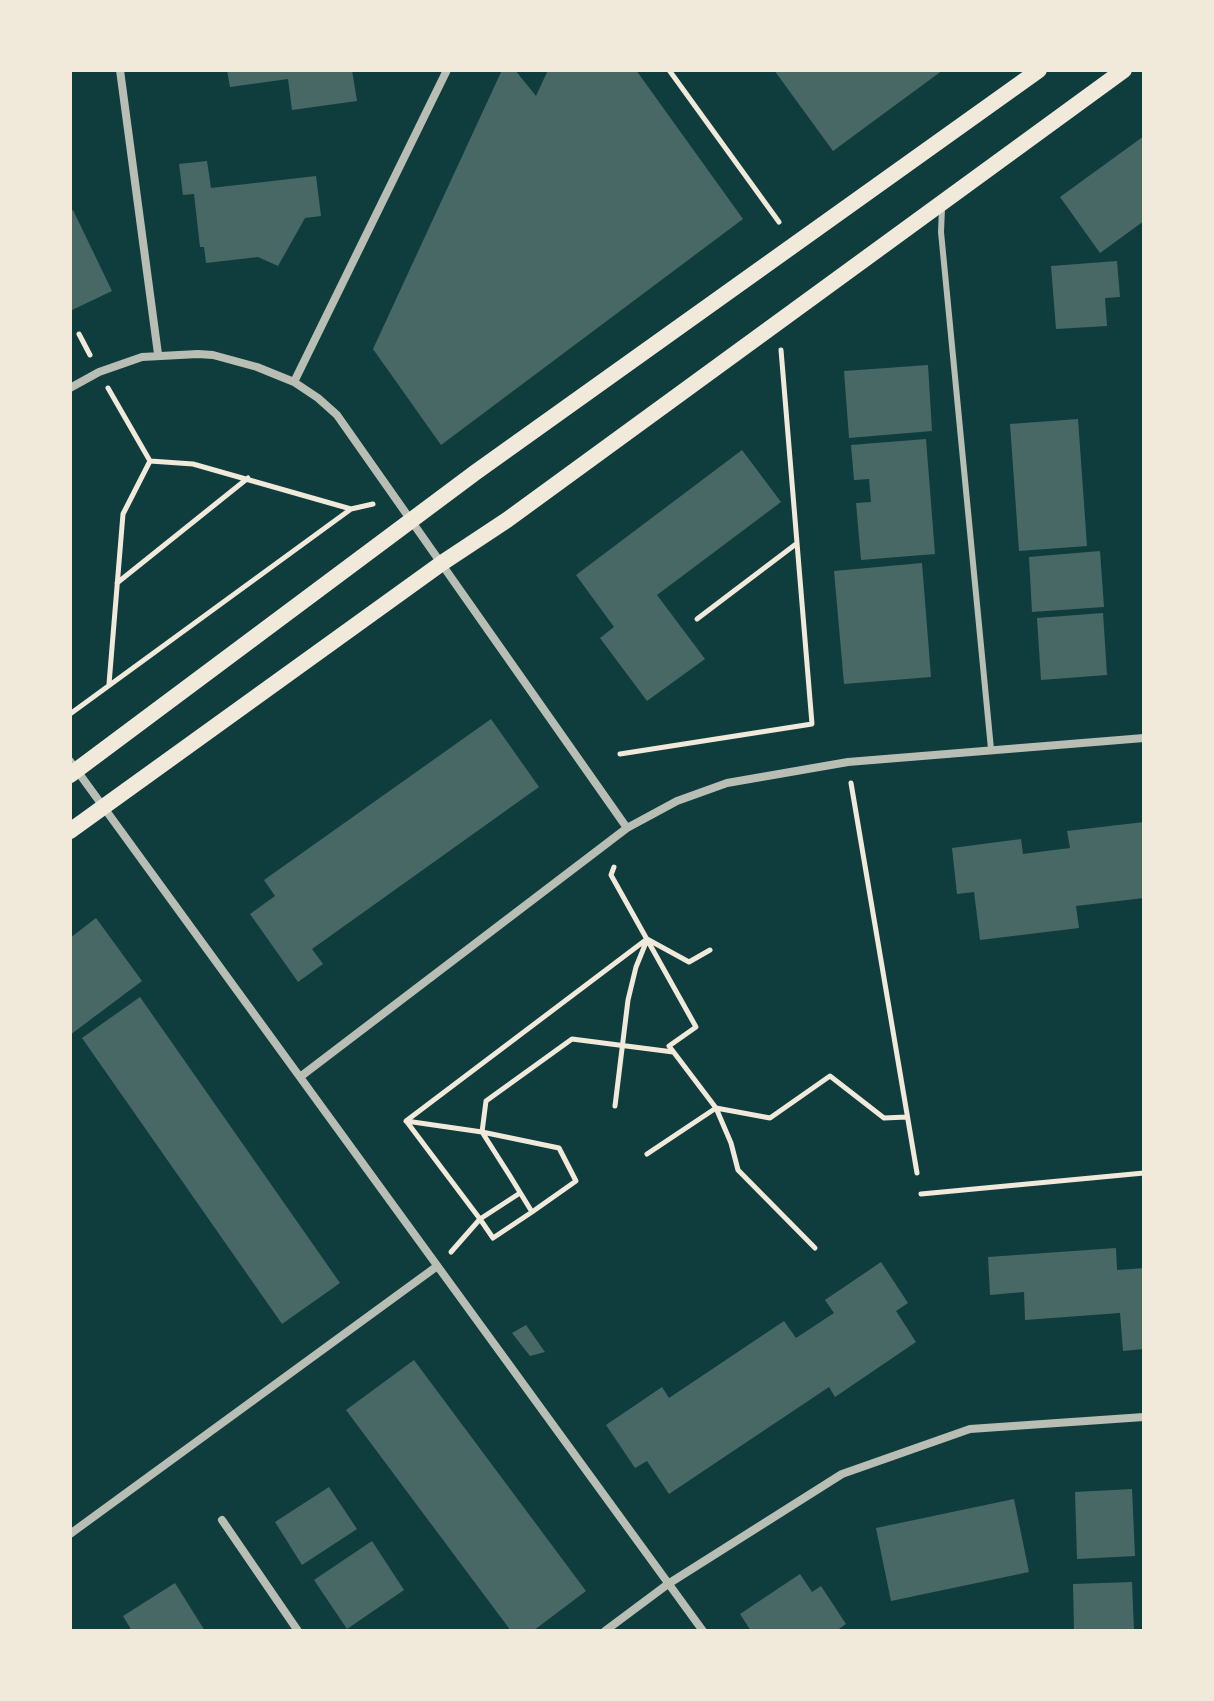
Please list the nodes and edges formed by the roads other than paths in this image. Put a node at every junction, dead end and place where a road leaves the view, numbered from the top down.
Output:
1 (120, 70) edge
2 (447, 70) edge
3 (1039, 70) edge
4 (1124, 70) edge
5 (943, 204) junction
6 (158, 354) junction
7 (294, 382) junction
8 (70, 388) edge
9 (412, 521) junction
10 (442, 563) junction
11 (1144, 738) edge
12 (991, 749) junction
13 (72, 769) edge
14 (104, 807) junction
15 (627, 828) junction
16 (70, 831) edge
17 (300, 1077) junction
18 (436, 1267) junction
19 (1144, 1417) edge
20 (222, 1520) dead end
21 (70, 1534) edge
22 (668, 1584) junction
23 (298, 1631) edge
24 (605, 1631) edge
25 (703, 1631) edge

1 - 6 street
2 - 7 street
3 - 9 main road
4 - 5 main road
5 - 10 main road
5 - 12 lane
6 - 7 street
6 - 8 street
7 - 9 street
9 - 10 street
9 - 13 main road
10 - 14 main road
10 - 15 street
11 - 12 street
12 - 15 street
13 - 14 street
14 - 16 main road
14 - 17 street
15 - 17 street
17 - 18 street
18 - 21 street
18 - 22 street
19 - 22 street
20 - 23 street
22 - 24 street
22 - 25 street

